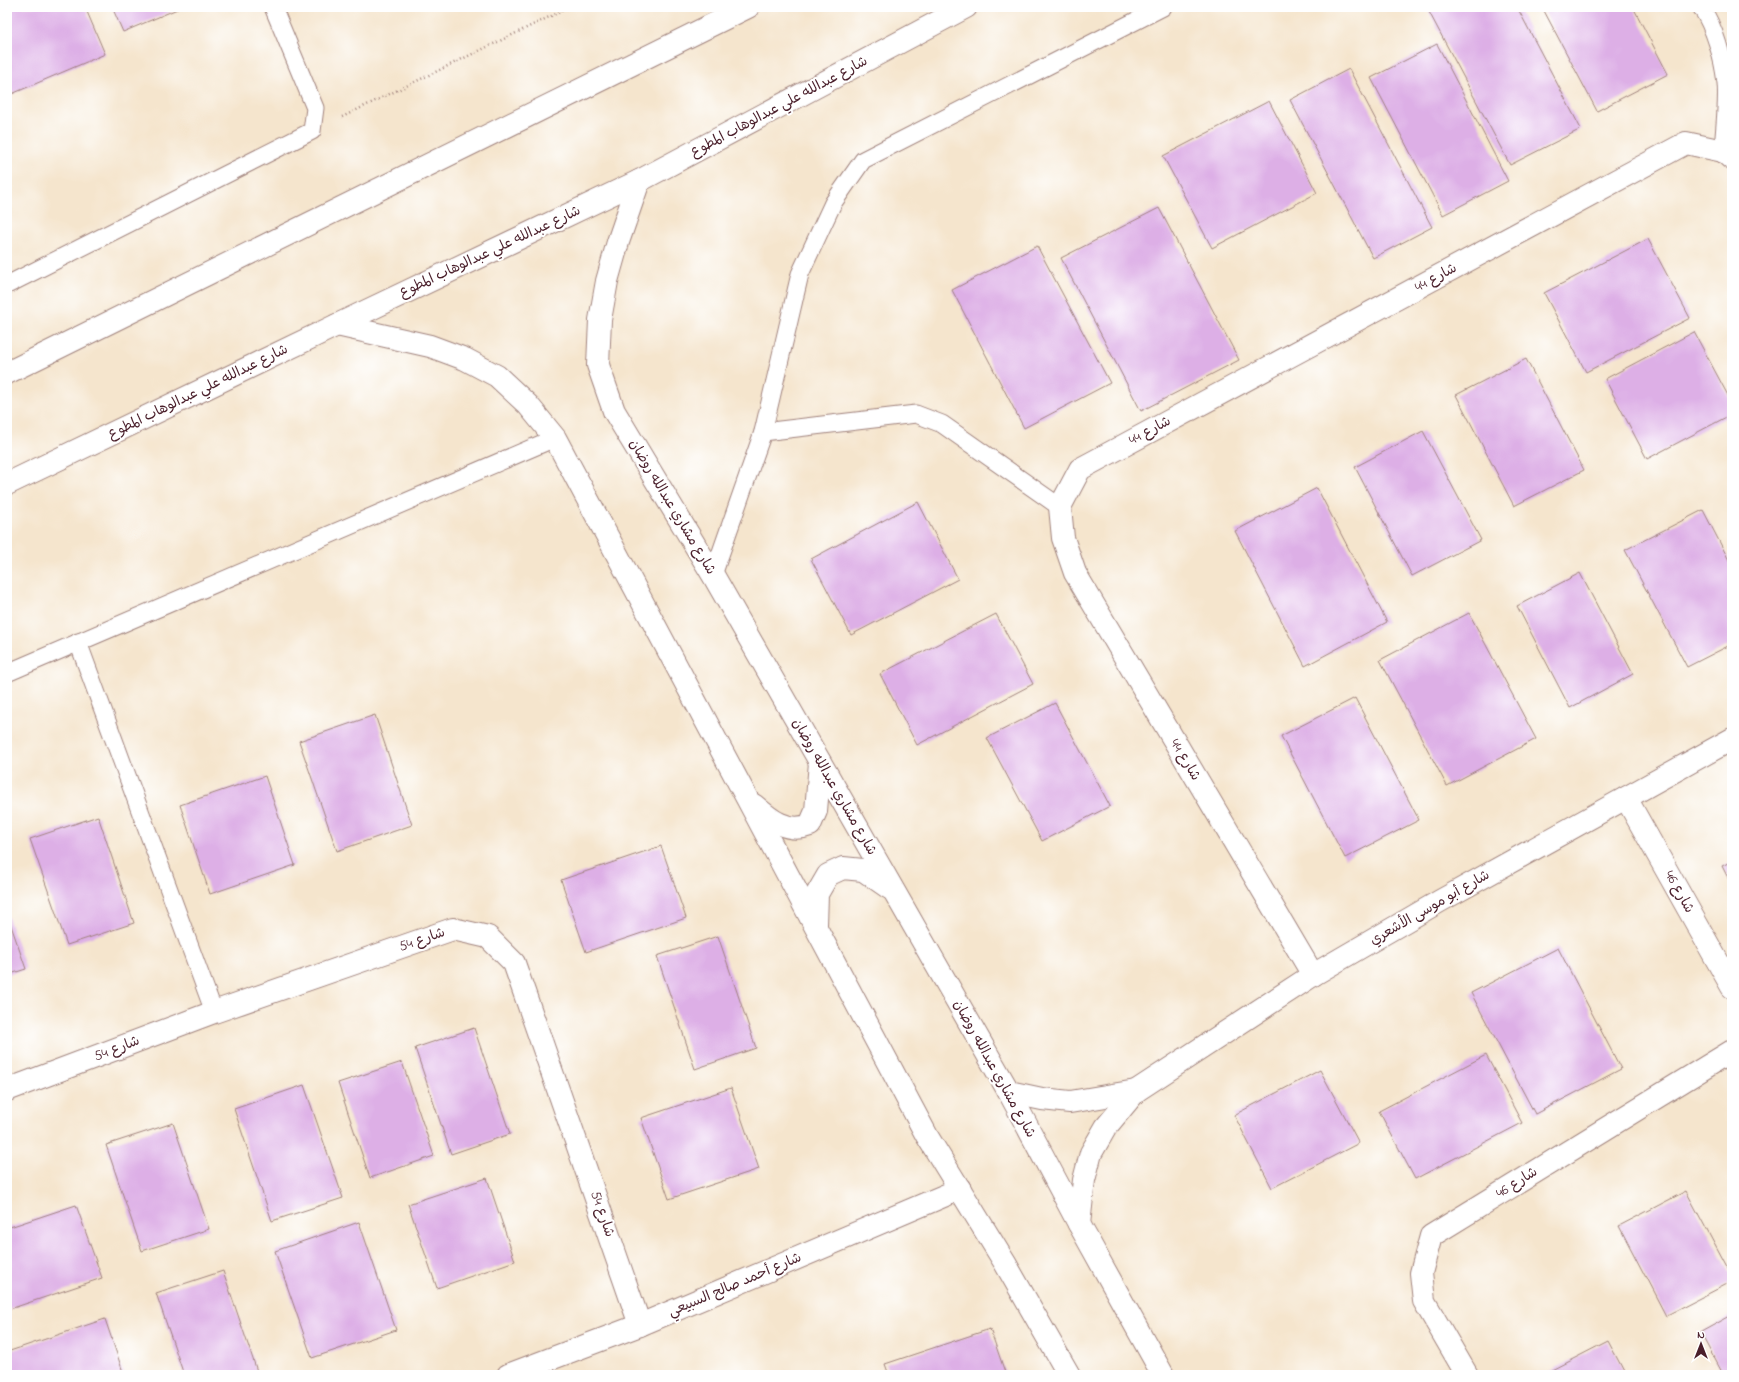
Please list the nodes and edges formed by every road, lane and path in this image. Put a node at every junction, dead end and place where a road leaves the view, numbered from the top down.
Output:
1 (273, 7) edge
2 (570, 7) edge
3 (748, 7) edge
4 (966, 7) edge
5 (1163, 7) edge
6 (1701, 7) edge
7 (312, 131) junction
8 (1727, 155) edge
9 (639, 181) junction
10 (7, 285) edge
11 (337, 324) junction
12 (7, 374) edge
13 (763, 432) junction
14 (555, 438) junction
15 (7, 484) edge
16 (1060, 507) junction
17 (713, 575) junction
18 (78, 642) junction
19 (7, 673) edge
20 (1732, 739) edge
21 (820, 762) junction
22 (1626, 798) junction
23 (748, 800) junction
24 (894, 891) junction
25 (816, 927) junction
26 (1313, 975) junction
27 (1732, 986) edge
28 (214, 1012) junction
29 (1732, 1052) edge
30 (7, 1090) edge
31 (1136, 1091) junction
32 (1008, 1092) junction
33 (960, 1189) junction
34 (1079, 1224) junction
35 (640, 1325) junction
36 (508, 1375) edge
37 (1069, 1375) edge
38 (1163, 1375) edge
39 (1467, 1375) edge

1 - 7 lane
2 - 7 path
3 - 12 street
4 - 9 street, شارع عبدالله علي عبدالوهاب المطوع
5 - 13 lane
6 - 8 lane
7 - 10 lane
8 - 16 street, شارع 44
9 - 11 street, شارع عبدالله علي عبدالوهاب المطوع
9 - 17 street, شارع مشاري عبدالله روضان
11 - 14 street
11 - 15 street, شارع عبدالله علي عبدالوهاب المطوع
13 - 16 lane
13 - 17 lane
14 - 18 lane
14 - 23 street
16 - 26 street, شارع 44
17 - 21 street, شارع مشاري عبدالله روضان
18 - 19 lane
18 - 28 lane
20 - 22 street, شارع أبو موسى الأشعري
21 - 23 street
21 - 24 street, شارع مشاري عبدالله روضان
22 - 26 street, شارع أبو موسى الأشعري
22 - 27 street, شارع 46
23 - 25 street
24 - 25 street
24 - 32 street, شارع مشاري عبدالله روضان
25 - 33 street
26 - 31 street, شارع أبو موسى الأشعري
28 - 30 street, شارع 54
28 - 35 street, شارع 54
29 - 39 street, شارع 46
31 - 32 street, شارع أبو موسى الأشعري
31 - 34 street, شارع أبو موسى الأشعري
32 - 34 street, شارع مشاري عبدالله روضان
33 - 35 street, شارع أحمد صالح السبيعي
33 - 37 street
34 - 38 street, شارع مشاري عبدالله روضان
35 - 36 street, شارع أحمد صالح السبيعي

